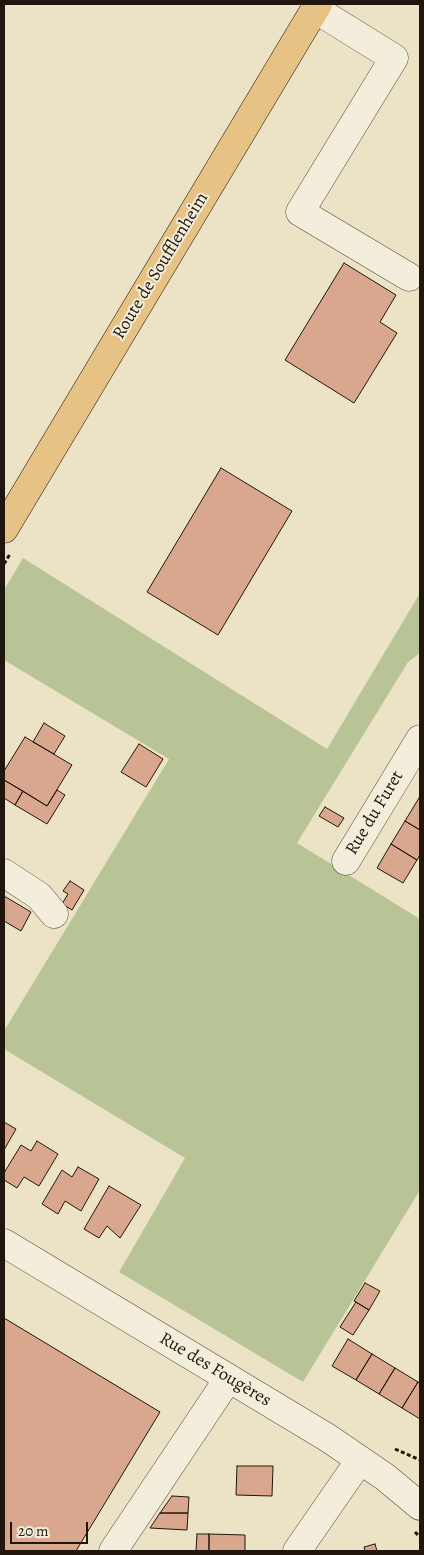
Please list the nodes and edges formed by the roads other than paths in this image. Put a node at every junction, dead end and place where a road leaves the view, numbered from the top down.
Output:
1 (316, 6) edge
2 (409, 277) dead end
3 (4, 529) edge
4 (420, 739) edge
5 (346, 861) dead end
6 (4, 873) edge
7 (54, 914) dead end
8 (4, 1243) edge
9 (228, 1378) junction
10 (360, 1460) junction
11 (418, 1499) edge
12 (113, 1551) edge
13 (297, 1551) edge

1 - 2 street
1 - 3 main road, Route de Soufflenheim
4 - 5 street, Rue du Furet
6 - 7 street
8 - 9 street, Rue des Fougères
9 - 10 street, Rue des Fougères
9 - 12 street
10 - 11 street, Rue des Fougères
10 - 13 street

